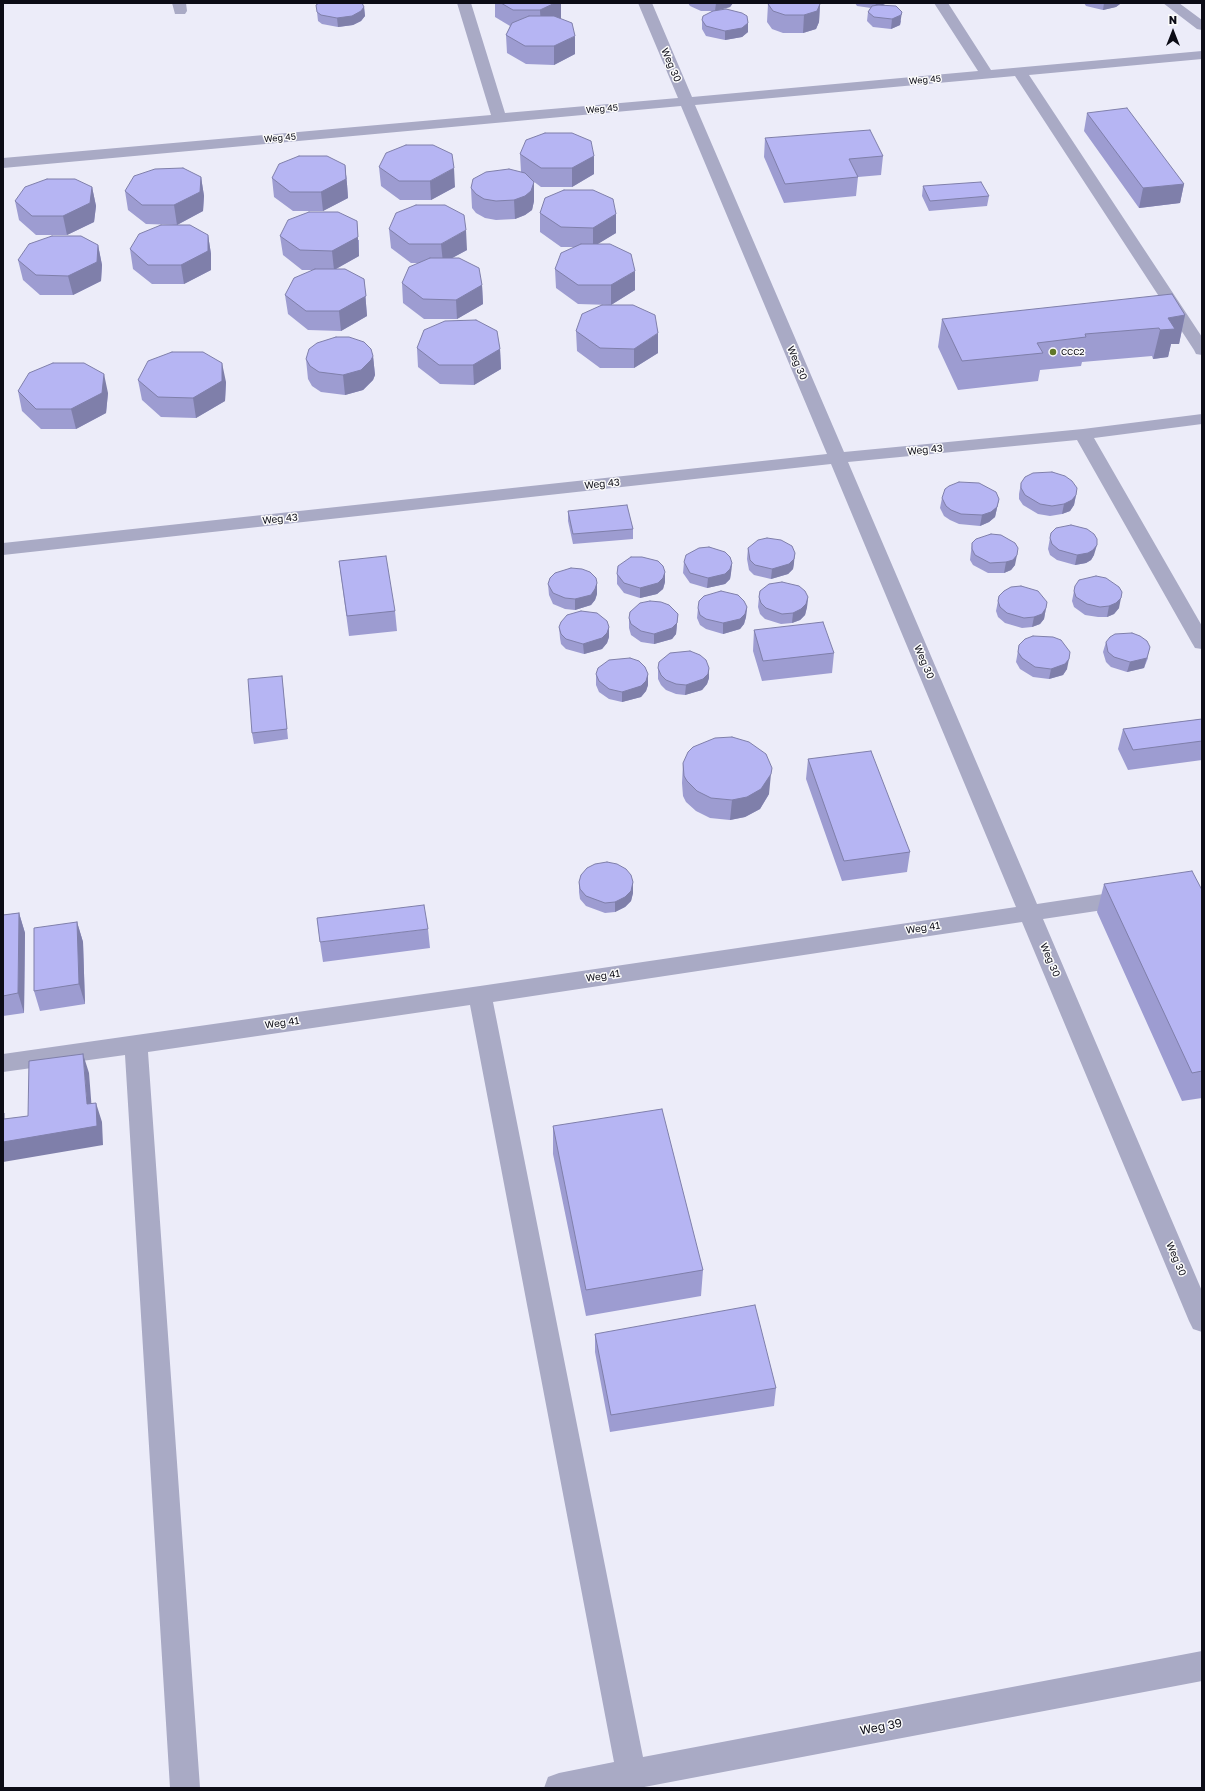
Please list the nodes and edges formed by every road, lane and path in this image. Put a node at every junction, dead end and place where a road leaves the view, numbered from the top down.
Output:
1 (464, 3) edge
2 (645, 3) edge
3 (941, 3) edge
4 (1170, 3) edge
5 (1202, 26) edge
6 (1202, 55) edge
7 (1019, 71) junction
8 (987, 74) junction
9 (687, 102) junction
10 (499, 118) junction
11 (3, 163) edge
12 (1202, 350) edge
13 (1202, 419) edge
14 (1084, 434) junction
15 (837, 458) junction
16 (3, 549) edge
17 (1202, 643) edge
18 (1147, 895) edge
19 (1029, 912) junction
20 (480, 995) junction
21 (136, 1045) junction
22 (3, 1063) edge
23 (1202, 1321) edge
24 (1202, 1666) edge
25 (631, 1774) junction
26 (185, 1788) edge
27 (559, 1788) edge

1 - 10 lane
2 - 9 lane, Weg 30
3 - 8 lane
4 - 5 lane
6 - 7 lane, Weg 45
7 - 8 lane, Weg 45
7 - 12 lane
8 - 9 lane, Weg 45
9 - 10 lane, Weg 45
9 - 15 lane, Weg 30
10 - 11 lane, Weg 45
13 - 14 lane, Weg 43
14 - 15 lane, Weg 43
14 - 17 lane
15 - 16 lane, Weg 43
15 - 19 lane, Weg 30
18 - 19 lane, Weg 41
19 - 20 lane, Weg 41
19 - 23 lane, Weg 30
20 - 21 lane, Weg 41
20 - 25 lane
21 - 22 lane, Weg 41
21 - 26 lane
24 - 25 lane, Weg 39
25 - 27 lane, Weg 39

